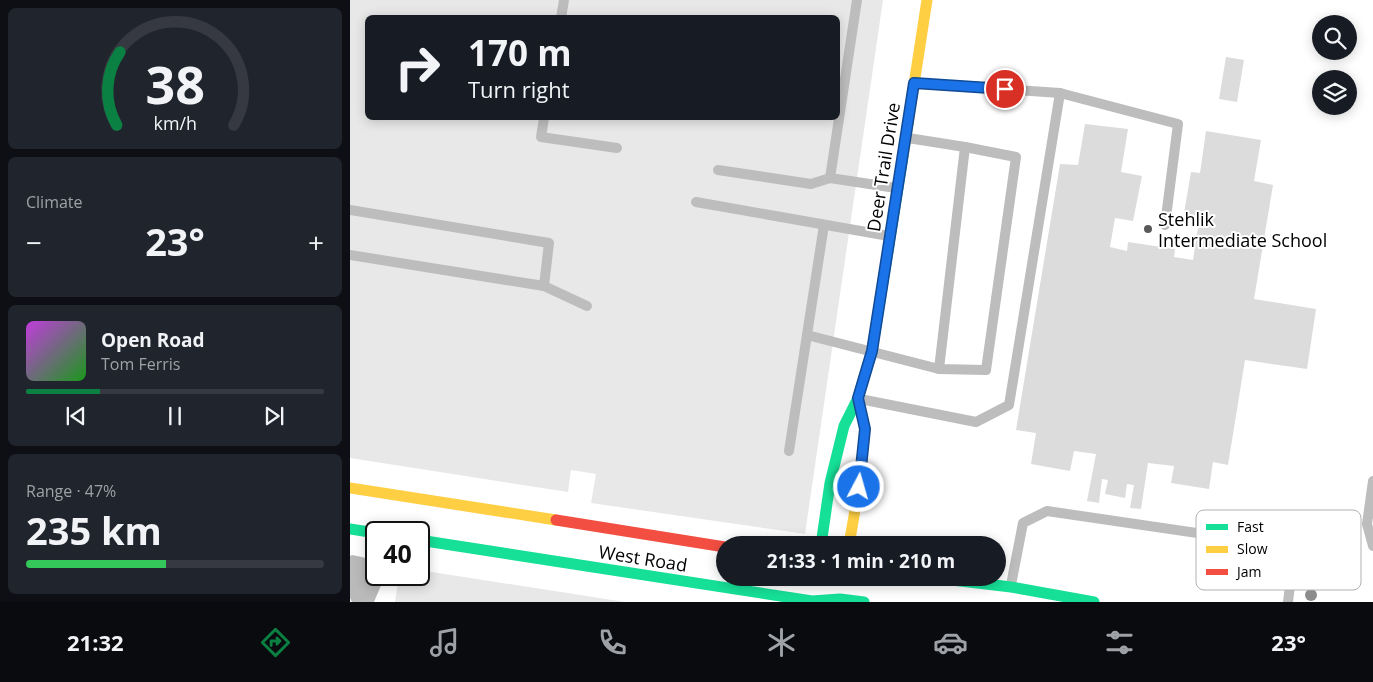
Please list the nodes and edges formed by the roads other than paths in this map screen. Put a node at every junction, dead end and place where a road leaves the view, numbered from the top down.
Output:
1 (564, 0) edge
2 (857, 0) edge
3 (927, 0) edge
4 (562, 15) edge
5 (914, 83) junction
6 (1060, 93) junction
7 (840, 112) edge
8 (544, 120) edge
9 (839, 120) edge
10 (906, 137) junction
11 (965, 147) junction
12 (617, 148) dead end
13 (718, 170) dead end
14 (830, 178) junction
15 (898, 189) junction
16 (696, 202) dead end
17 (350, 210) edge
18 (824, 225) junction
19 (1166, 225) dead end
20 (889, 236) junction
21 (350, 255) edge
22 (544, 286) junction
23 (587, 306) dead end
24 (807, 335) junction
25 (872, 351) junction
26 (939, 369) junction
27 (858, 398) junction
28 (789, 451) dead end
29 (1373, 481) edge
30 (350, 488) edge
31 (350, 529) edge
32 (365, 531) edge
33 (1196, 534) edge
34 (822, 536) edge
35 (851, 536) edge
36 (430, 542) edge
37 (716, 546) edge
38 (1373, 546) edge
39 (570, 548) dead end
40 (568, 564) junction
41 (814, 586) dead end
42 (842, 586) edge
43 (1003, 586) edge
44 (1011, 587) junction
45 (840, 600) edge
46 (812, 602) edge
47 (864, 602) edge
48 (1094, 602) edge

1 - 4 lane
2 - 7 lane
3 - 5 main road, Deer Trail Drive
5 - 6 lane
5 - 10 main road, Deer Trail Drive
6 - 19 lane
6 - 27 lane
8 - 12 lane
9 - 14 lane
10 - 11 lane
10 - 15 main road, Deer Trail Drive
11 - 26 lane
11 - 26 lane
13 - 14 lane
14 - 15 lane
15 - 20 main road, Deer Trail Drive
16 - 18 lane
17 - 22 lane
18 - 20 lane
18 - 24 lane
20 - 25 main road, Deer Trail Drive
21 - 22 lane
22 - 23 lane
24 - 25 lane
24 - 28 lane
25 - 26 lane
25 - 27 main road, Deer Trail Drive
27 - 34 main road, Deer Trail Drive
27 - 35 main road, Deer Trail Drive
29 - 38 lane
30 - 37 main road, West Road
31 - 32 main road
33 - 44 lane
36 - 40 main road, West Road
39 - 40 main road
40 - 46 main road, West Road
41 - 46 main road
42 - 45 main road
43 - 44 main road
44 - 48 main road
45 - 46 main road, West Road
45 - 47 main road, West Road

